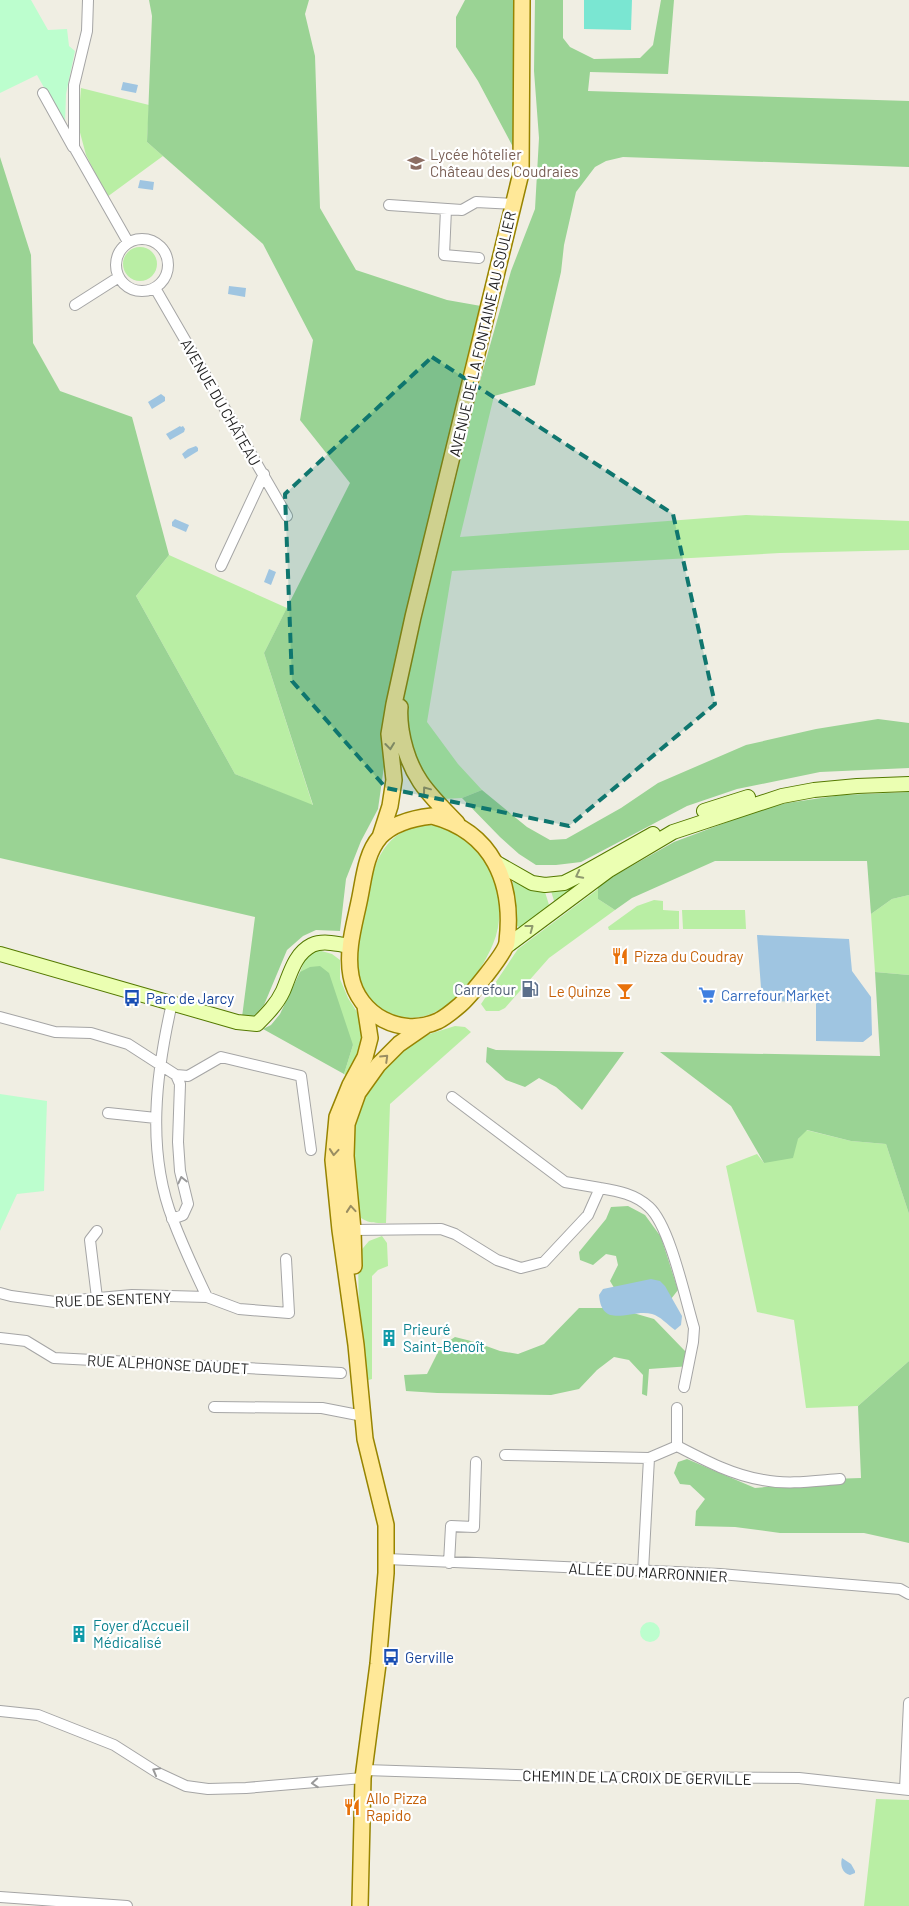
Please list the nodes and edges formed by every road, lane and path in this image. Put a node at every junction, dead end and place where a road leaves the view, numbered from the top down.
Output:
1 (88, 0) edge
2 (522, 0) edge
3 (43, 93) dead end
4 (74, 147) junction
5 (513, 204) junction
6 (389, 205) dead end
7 (446, 209) junction
8 (128, 242) junction
9 (479, 258) dead end
10 (119, 277) junction
11 (154, 288) junction
12 (75, 304) dead end
13 (264, 474) junction
14 (288, 516) dead end
15 (221, 566) dead end
16 (404, 664) junction
17 (909, 776) edge
18 (909, 784) edge
19 (460, 826) junction
20 (380, 838) junction
21 (495, 862) junction
22 (350, 946) junction
23 (506, 946) junction
24 (0, 954) edge
25 (172, 1002) junction
26 (365, 1006) junction
27 (0, 1017) edge
28 (427, 1025) junction
29 (159, 1064) junction
30 (176, 1075) junction
31 (452, 1097) dead end
32 (108, 1113) dead end
33 (156, 1118) junction
34 (311, 1150) dead end
35 (600, 1188) junction
36 (172, 1219) junction
37 (353, 1230) junction
38 (97, 1232) dead end
39 (286, 1259) dead end
40 (0, 1293) edge
41 (206, 1297) junction
42 (97, 1298) junction
43 (0, 1338) edge
44 (356, 1345) junction
45 (341, 1373) dead end
46 (684, 1387) dead end
47 (214, 1407) dead end
48 (678, 1408) dead end
49 (363, 1416) junction
50 (677, 1446) junction
51 (505, 1455) dead end
52 (649, 1458) junction
53 (476, 1462) dead end
54 (840, 1479) dead end
55 (386, 1559) junction
56 (449, 1563) junction
57 (643, 1571) junction
58 (909, 1594) edge
59 (909, 1703) edge
60 (0, 1711) edge
61 (364, 1774) junction
62 (907, 1789) edge
63 (0, 1897) edge
64 (127, 1906) edge
65 (360, 1906) edge

1 - 4 street
2 - 5 main road, AVENUE DE LA FONTAINE AU SOULIER
3 - 4 street
4 - 8 street
5 - 7 street
5 - 16 main road, AVENUE DE LA FONTAINE AU SOULIER
6 - 7 street
7 - 9 street
8 - 10 street
8 - 11 street
10 - 11 street
10 - 12 street
11 - 13 street, AVENUE DU CHÂTEAU
13 - 14 street, AVENUE DU CHÂTEAU
13 - 15 street
19 -> 16 main road, AVENUE DE LA FONTAINE AU SOULIER
16 -> 20 main road, AVENUE DE LA FONTAINE AU SOULIER
17 -> 21 main road
23 -> 18 main road
19 - 20 main road
19 - 21 main road
20 - 22 main road, AVENUE DE LA FONTAINE AU SOULIER
21 - 23 main road
22 - 25 main road
22 - 26 main road, AVENUE DE LA FONTAINE AU SOULIER
23 - 28 main road
24 - 25 main road
25 - 29 street
26 - 28 main road
26 -> 44 main road
27 - 29 street
37 -> 28 main road
29 - 30 street
29 - 33 street
30 - 34 street
36 -> 30 street
31 - 35 street
32 - 33 street
33 - 36 street
35 - 37 street
35 - 46 street
36 - 41 street
37 - 44 main road
38 - 42 street
39 - 41 street, RUE DE SENTENY
40 - 42 street, RUE DE SENTENY
41 - 42 street, RUE DE SENTENY
43 - 45 street, RUE ALPHONSE DAUDET
44 - 49 main road
47 - 49 street
48 - 50 street
49 - 55 main road
50 - 52 street
50 - 54 street
51 - 52 street
52 - 57 street
53 - 56 street
55 - 56 street, ALLÉE DU MARRONNIER
55 - 61 main road
56 - 57 street, ALLÉE DU MARRONNIER
57 - 58 street, ALLÉE DU MARRONNIER
59 - 62 street
61 -> 60 street, CHEMIN DE LA CROIX DE GERVILLE
61 - 62 street, CHEMIN DE LA CROIX DE GERVILLE
61 - 65 main road
63 - 64 street

